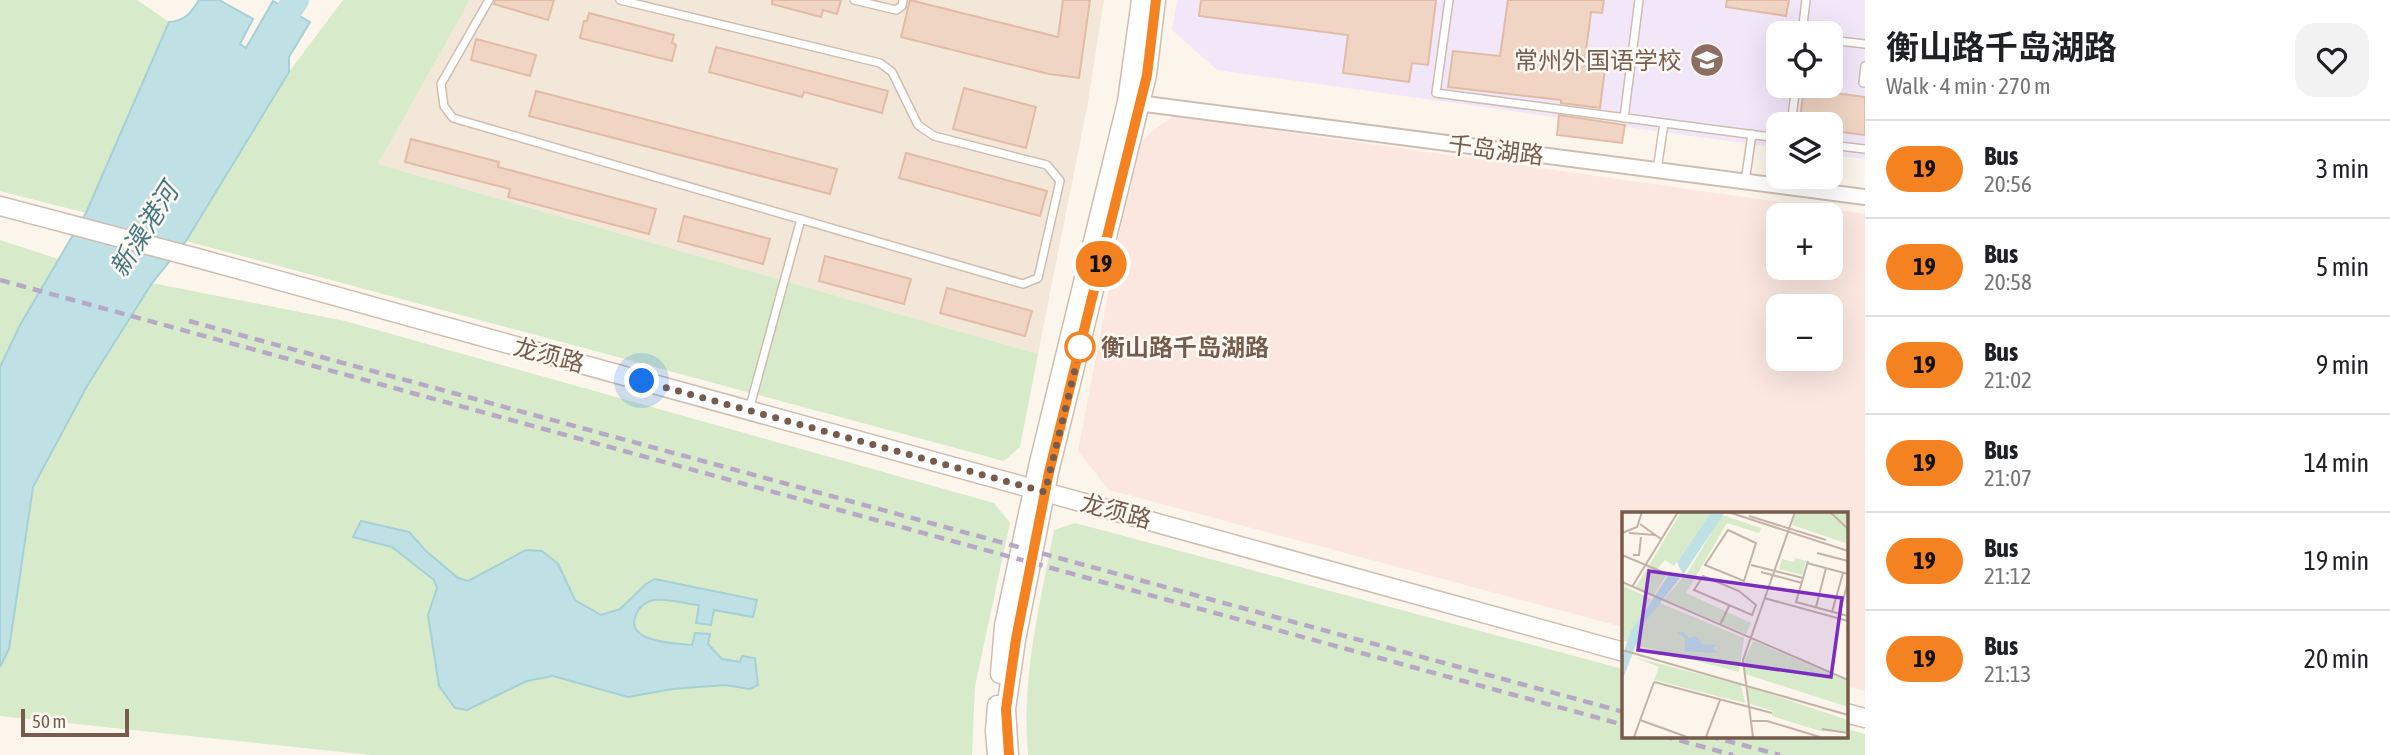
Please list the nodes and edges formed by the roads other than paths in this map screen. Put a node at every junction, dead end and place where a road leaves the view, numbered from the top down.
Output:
1 (489, 0) edge
2 (620, 0) edge
3 (854, 0) edge
4 (903, 0) edge
5 (1141, 0) edge
6 (1156, 0) edge
7 (1449, 0) edge
8 (1639, 0) edge
9 (1806, 0) edge
10 (1803, 21) edge
11 (1843, 41) edge
12 (1865, 44) edge
13 (1865, 66) edge
14 (1863, 83) dead end
15 (1133, 103) junction
16 (1625, 118) junction
17 (1664, 123) junction
18 (1752, 134) junction
19 (1766, 136) edge
20 (1843, 146) edge
21 (1865, 149) edge
22 (1657, 171) junction
23 (1745, 183) junction
24 (1865, 197) edge
25 (7, 208) edge
26 (801, 219) junction
27 (749, 410) junction
28 (1039, 490) junction
29 (1622, 652) edge
30 (1848, 714) edge
31 (1865, 718) edge
32 (997, 755) edge
33 (1009, 755) edge

1 - 26 lane
2 - 26 lane
3 - 4 lane
5 - 15 street
6 - 15 street
7 - 16 lane
8 - 16 lane
9 - 10 lane
11 - 12 lane
13 - 14 lane
15 - 22 street, 千岛湖路
15 - 28 street
16 - 17 lane
17 - 18 lane
17 - 22 lane
18 - 19 lane
18 - 23 lane
20 - 21 lane
22 - 23 street, 千岛湖路
23 - 24 street, 千岛湖路
25 - 27 street, 龙须路
26 - 27 lane
27 - 28 street, 龙须路
28 - 29 street, 龙须路
28 - 32 street
28 - 33 street
30 - 31 street

